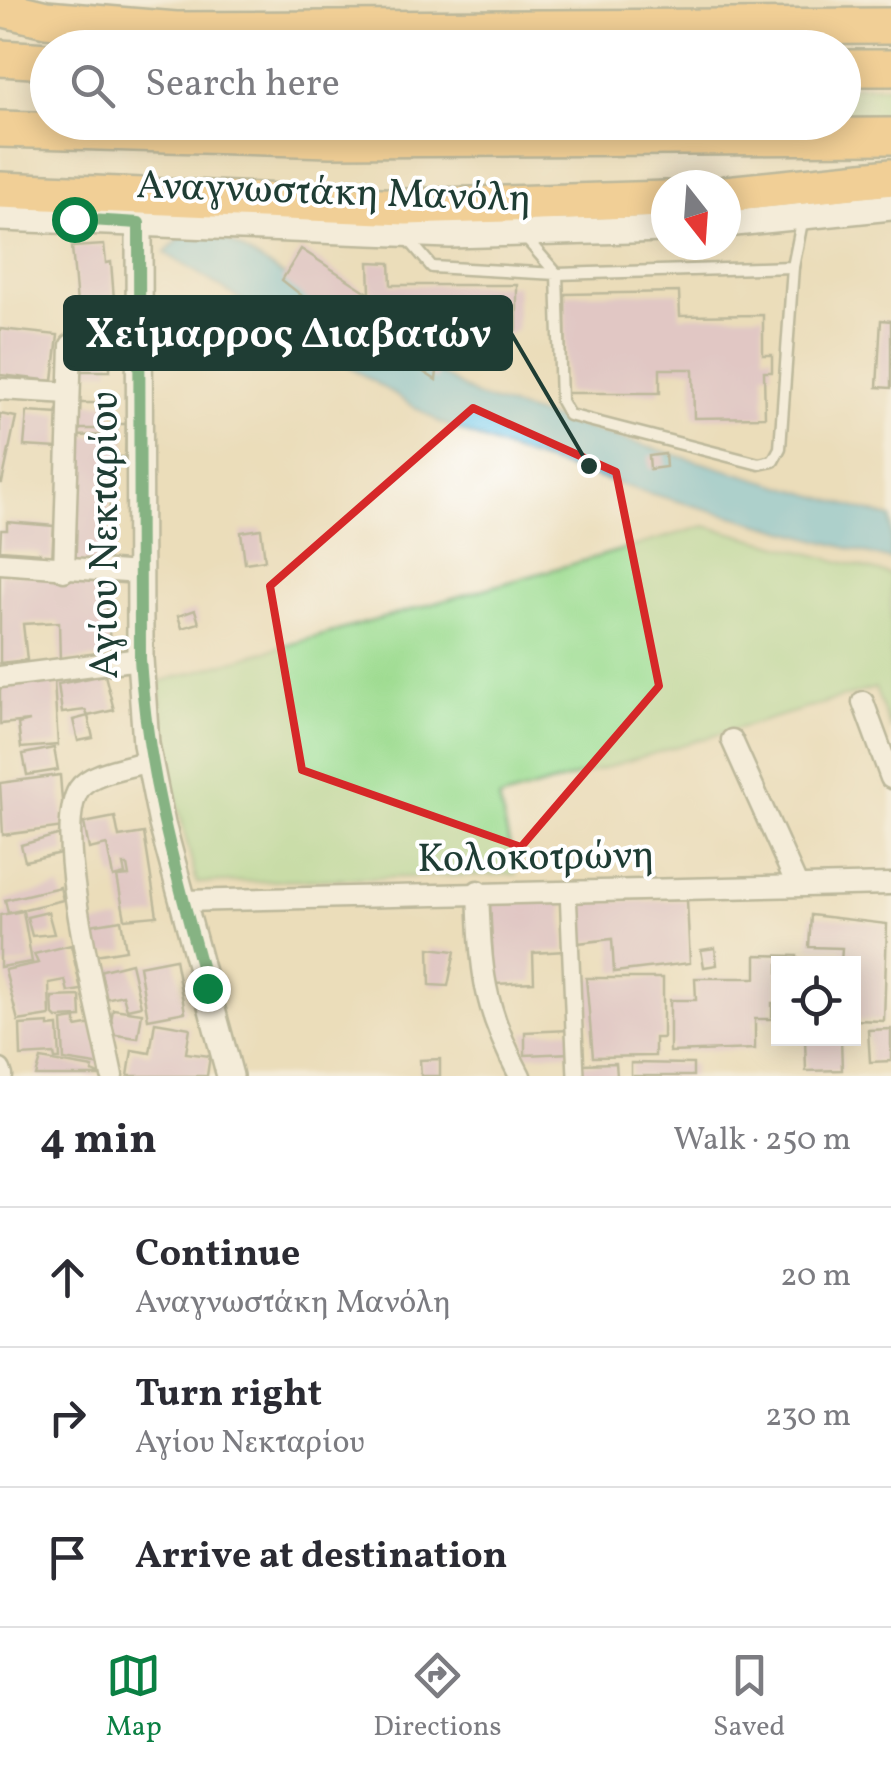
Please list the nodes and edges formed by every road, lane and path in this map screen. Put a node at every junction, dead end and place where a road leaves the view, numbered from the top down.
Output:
1 (0, 8) edge
2 (891, 26) edge
3 (0, 58) edge
4 (30, 60) edge
5 (861, 68) edge
6 (891, 68) edge
7 (0, 129) edge
8 (30, 131) edge
9 (861, 136) edge
10 (891, 136) edge
11 (891, 176) edge
12 (0, 190) edge
13 (741, 192) edge
14 (651, 199) edge
15 (891, 207) edge
16 (803, 216) junction
17 (0, 218) edge
18 (741, 222) edge
19 (139, 223) junction
20 (651, 230) edge
21 (404, 234) junction
22 (522, 234) junction
23 (793, 267) junction
24 (557, 274) junction
25 (70, 345) dead end
26 (0, 389) edge
27 (69, 393) junction
28 (0, 564) edge
29 (64, 571) junction
30 (140, 573) junction
31 (140, 659) junction
32 (0, 677) edge
33 (863, 702) dead end
34 (732, 740) dead end
35 (149, 761) junction
36 (891, 778) edge
37 (891, 884) edge
38 (797, 885) junction
39 (478, 890) junction
40 (568, 890) junction
41 (183, 901) junction
42 (112, 1076) edge
43 (230, 1076) edge
44 (520, 1076) edge
45 (576, 1076) edge

1 - 2 highway
3 - 4 highway
5 - 6 highway
7 - 8 highway
9 - 10 highway
11 - 13 highway
12 - 14 highway
15 - 16 street
16 - 18 street
16 - 23 lane
17 - 19 street, Αναγνωστάκη Μανόλη
19 - 21 street, Αναγνωστάκη Μανόλη
19 - 30 street, Αγίου Νεκταρίου
20 - 22 street, Αναγνωστάκη Μανόλη
21 - 22 street, Αναγνωστάκη Μανόλη
21 - 24 lane
22 - 24 lane
23 - 24 lane
23 - 24 lane
25 - 27 street
26 - 27 street
27 - 29 street
28 - 29 street
29 - 30 street
30 - 31 street, Αγίου Νεκταρίου
31 - 32 street
31 - 35 street, Αγίου Νεκταρίου
33 - 36 street
34 - 38 street
35 - 41 street, Αγίου Νεκταρίου
35 - 42 street
37 - 38 street, Κολοκοτρώνη
38 - 40 street, Κολοκοτρώνη
39 - 40 street, Κολοκοτρώνη
39 - 41 street, Κολοκοτρώνη
39 - 44 street
40 - 45 street
41 - 43 street, Αγίου Νεκταρίου

